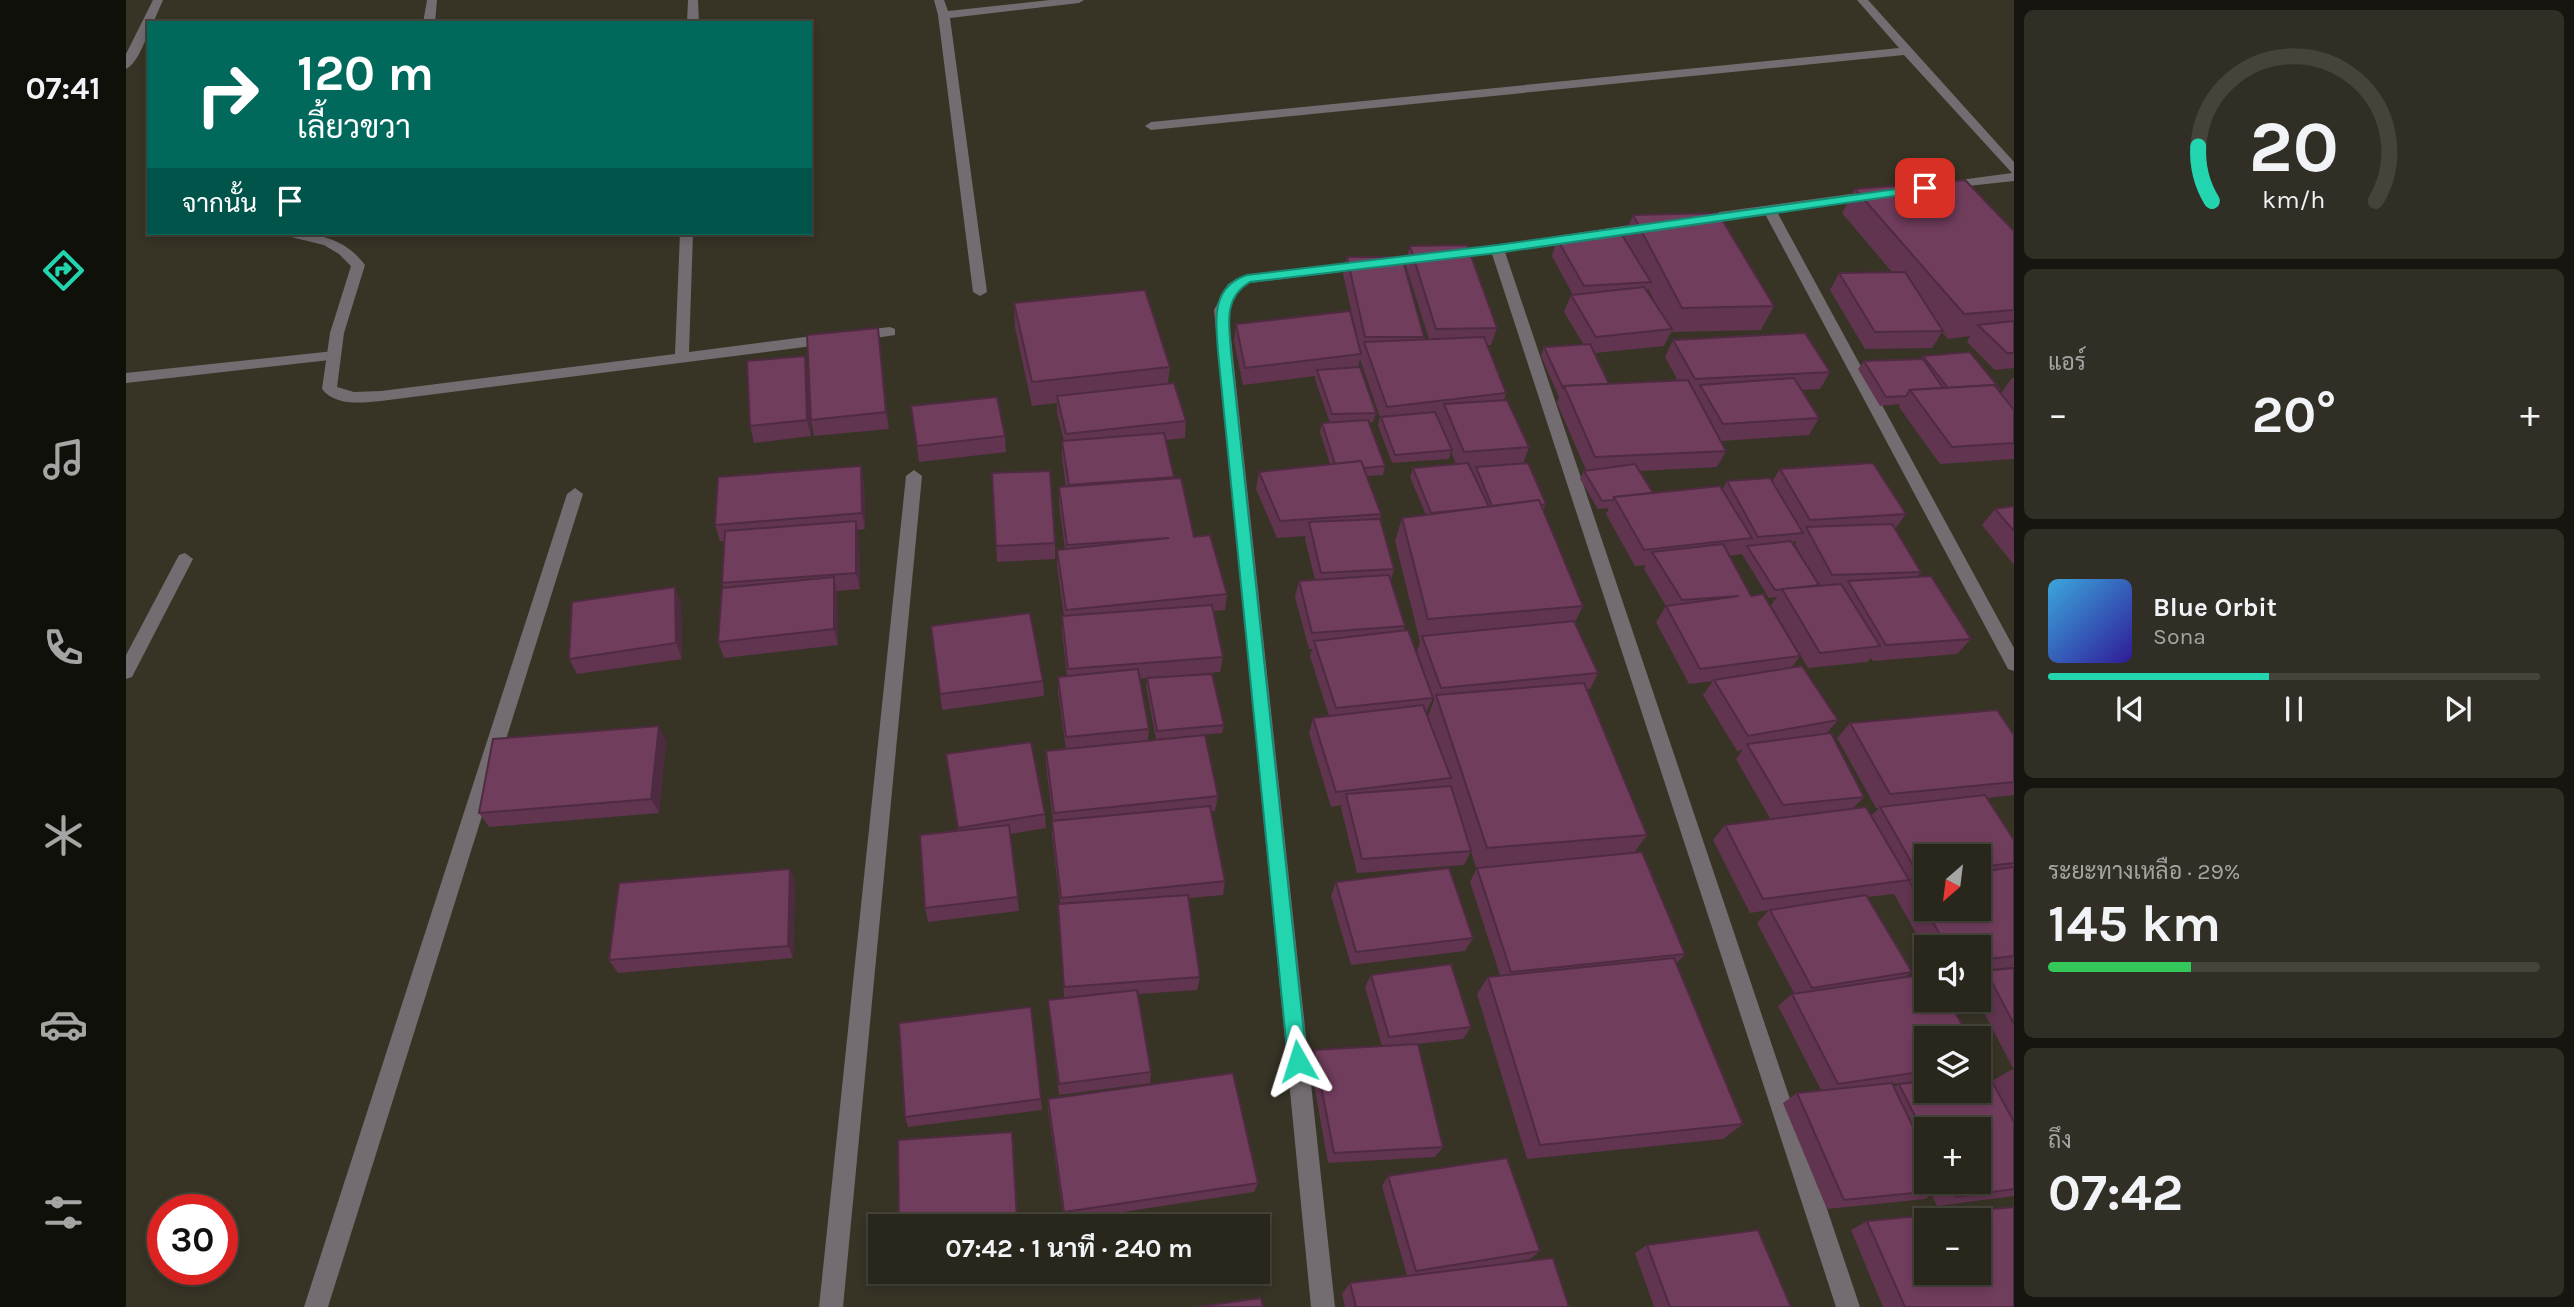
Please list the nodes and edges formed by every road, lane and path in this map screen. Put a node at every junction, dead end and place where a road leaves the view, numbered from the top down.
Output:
1 (158, 0) edge
2 (432, 0) edge
3 (693, 0) edge
4 (939, 0) edge
5 (1079, 0) edge
6 (1862, 0) edge
7 (944, 15) junction
8 (148, 21) edge
9 (429, 21) edge
10 (693, 21) edge
11 (147, 23) edge
12 (1907, 51) junction
13 (126, 66) edge
14 (1151, 125) dead end
15 (2011, 175) edge
16 (1935, 187) edge
17 (2014, 191) edge
18 (1879, 194) edge
19 (1769, 209) junction
20 (1687, 221) edge
21 (1660, 225) edge
22 (301, 235) edge
23 (686, 235) edge
24 (1497, 249) junction
25 (980, 292) dead end
26 (890, 332) dead end
27 (334, 356) junction
28 (682, 356) junction
29 (126, 378) edge
30 (914, 476) dead end
31 (575, 494) dead end
32 (185, 559) dead end
33 (2014, 664) edge
34 (126, 673) edge
35 (316, 1307) edge
36 (831, 1307) edge
37 (1323, 1307) edge
38 (1848, 1307) edge

1 - 8 street
2 - 9 street
3 - 10 street
4 - 7 street
5 - 7 street
6 - 12 street
7 - 25 street
11 - 13 street
12 - 14 street
12 - 15 street
15 - 16 street
15 - 17 street
18 - 19 street
19 - 20 street
19 - 33 street
21 - 24 street
22 - 27 street
23 - 28 street
24 - 37 street
24 - 38 street
26 - 28 street
27 - 28 street
27 - 29 street
30 - 36 street
31 - 35 street
32 - 34 street

